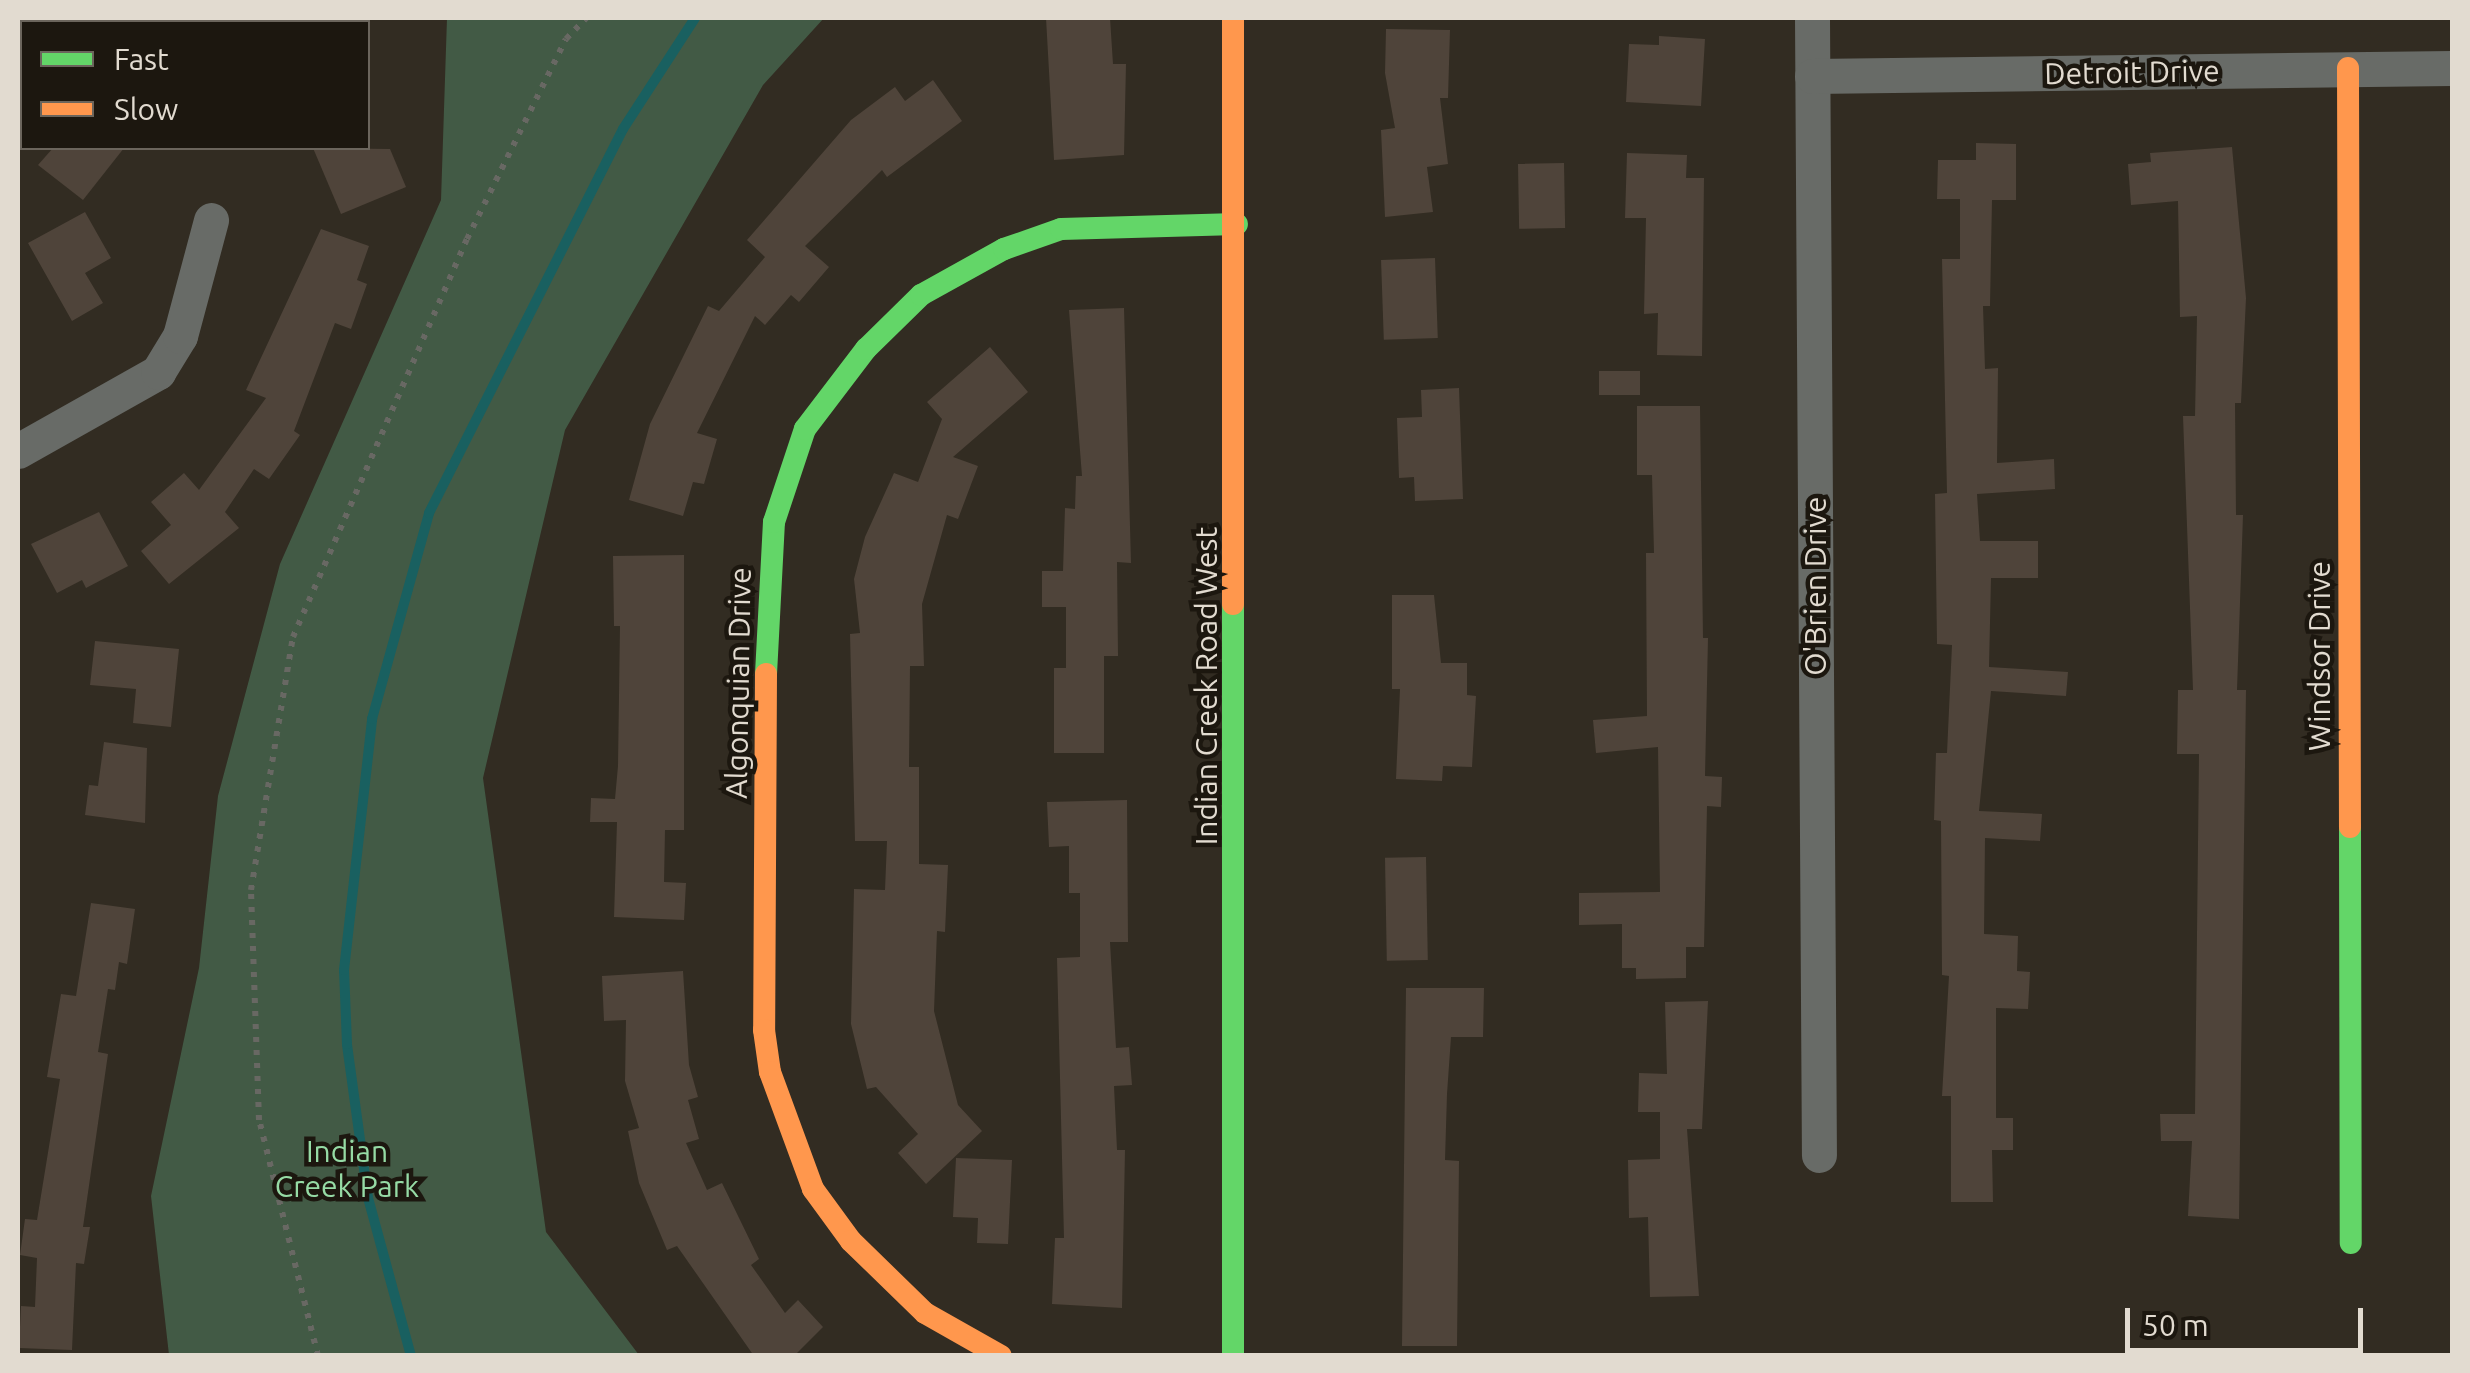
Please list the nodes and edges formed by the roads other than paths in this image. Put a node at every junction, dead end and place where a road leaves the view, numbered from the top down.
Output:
1 (1233, 18) edge
2 (1812, 18) edge
3 (2348, 68) junction
4 (2452, 68) edge
5 (1812, 76) junction
6 (211, 220) dead end
7 (1237, 224) junction
8 (18, 451) edge
9 (1818, 1154) dead end
10 (2351, 1243) dead end
11 (1001, 1356) edge
12 (1233, 1356) edge

1 - 7 street, Indian Creek Road West
2 - 5 street, O'Brien Drive
3 - 4 street, Detroit Drive
3 - 5 street, Detroit Drive
3 - 10 street, Windsor Drive
5 - 9 street, O'Brien Drive
6 - 8 street
7 - 11 street, Algonquian Drive
7 - 12 street, Indian Creek Road West

